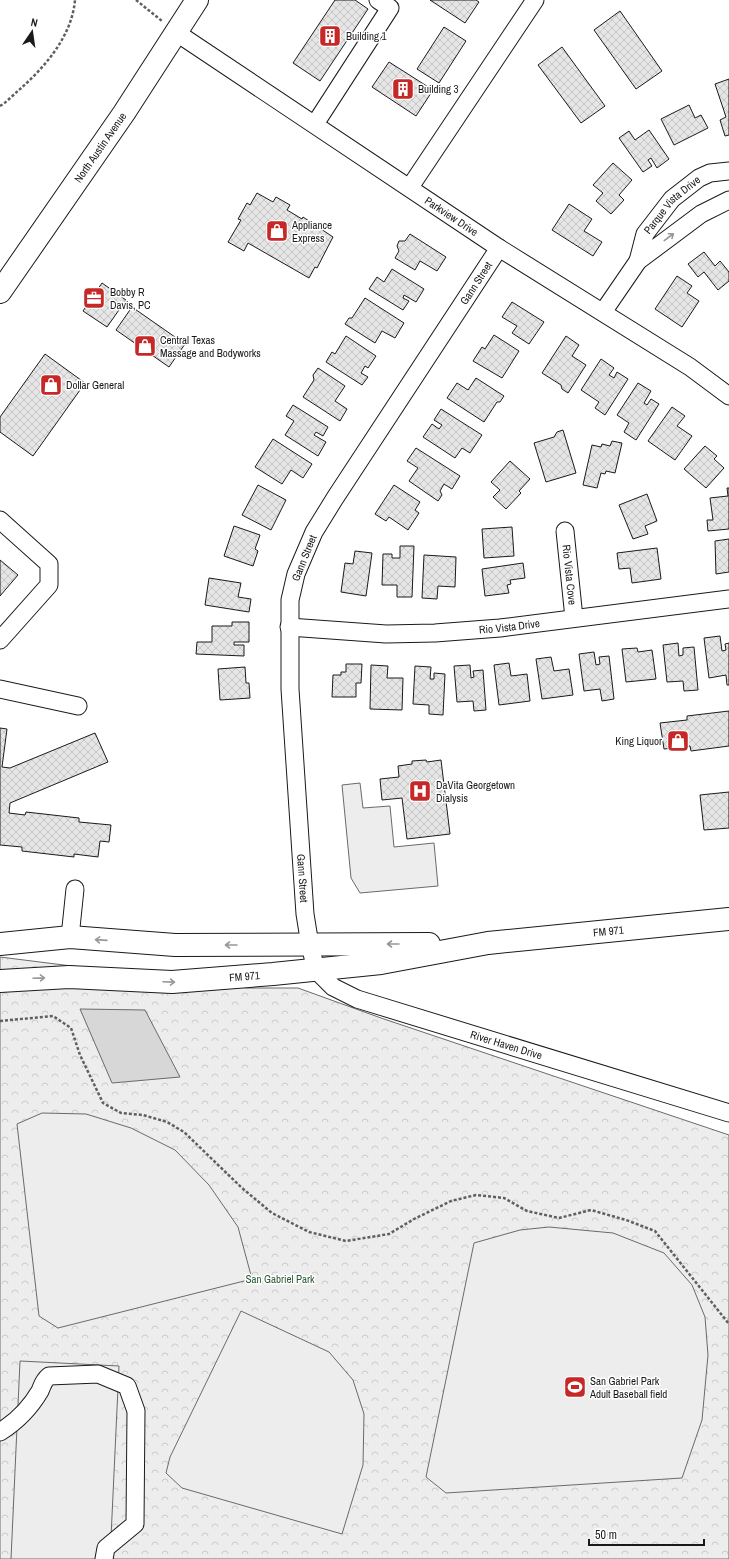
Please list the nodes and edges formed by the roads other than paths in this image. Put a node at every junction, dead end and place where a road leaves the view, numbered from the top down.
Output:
1 (197, 0) edge
2 (378, 0) edge
3 (535, 0) edge
4 (177, 33) junction
5 (315, 124) junction
6 (729, 171) edge
7 (410, 187) junction
8 (729, 200) edge
9 (499, 248) junction
10 (638, 261) junction
11 (0, 292) edge
12 (603, 312) junction
13 (729, 396) edge
14 (0, 520) edge
15 (565, 530) dead end
16 (729, 599) edge
17 (574, 618) junction
18 (289, 628) junction
19 (0, 640) edge
20 (0, 689) edge
21 (78, 706) dead end
22 (75, 889) dead end
23 (729, 919) edge
24 (70, 937) junction
25 (488, 943) junction
26 (0, 944) edge
27 (310, 945) junction
28 (316, 970) junction
29 (0, 981) edge
30 (729, 1113) edge
31 (0, 1432) edge
32 (104, 1559) edge

1 - 4 main road, North Austin Avenue
2 - 5 street
3 - 7 street
4 - 5 street, Parkview Drive
4 - 11 main road, North Austin Avenue
5 - 7 street, Parkview Drive
6 - 10 street, Parque Vista Drive
7 - 9 street, Parkview Drive
10 -> 8 street, Parque Vista Drive
9 - 12 street, Parkview Drive
9 - 18 street, Gann Street
10 - 12 street, Parque Vista Drive
12 - 13 street, Parkview Drive
14 - 19 street
15 - 17 street, Rio Vista Cove
16 - 17 street, Rio Vista Drive
17 - 18 street, Rio Vista Drive
18 - 27 street, Gann Street
20 - 21 street
22 - 24 street
23 - 25 main road, FM 971 / FM 971
24 - 26 main road, FM 971 / FM 971
27 -> 24 main road, FM 971 / FM 971
25 -> 27 main road, FM 971 / FM 971
25 - 28 main road, FM 971 / FM 971
27 - 28 street
29 -> 28 main road, FM 971 / FM 971
28 - 30 street, River Haven Drive
31 - 32 street

